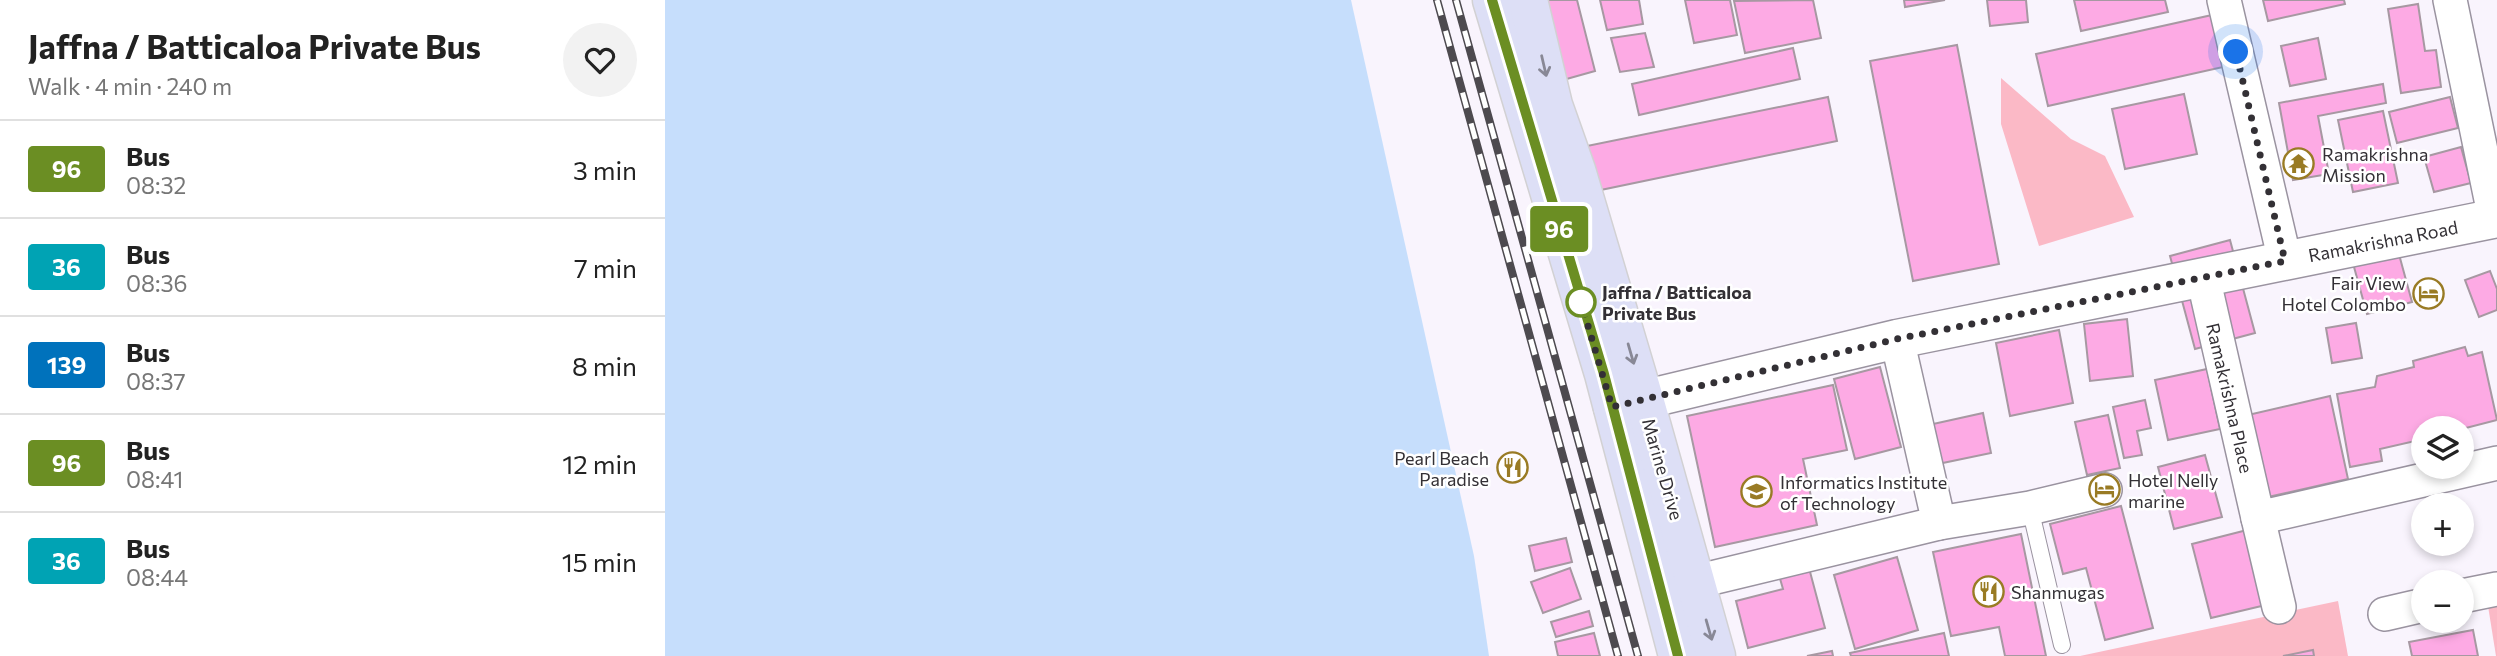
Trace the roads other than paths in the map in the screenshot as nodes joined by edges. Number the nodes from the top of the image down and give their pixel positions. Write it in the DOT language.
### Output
graph roads {
  1 [pos="1492,0"];
  2 [pos="1528,0"];
  3 [pos="2224,0"];
  4 [pos="2450,0"];
  5 [pos="2496,218"];
  6 [pos="2285,261"];
  7 [pos="2203,277"];
  8 [pos="1897,339"];
  9 [pos="1628,403"];
  10 [pos="2497,463"];
  11 [pos="2105,491"];
  12 [pos="2030,508"];
  13 [pos="2258,519"];
  14 [pos="1939,523"];
  15 [pos="1695,582"];
  16 [pos="2497,589"];
  17 [pos="2474,594"];
  18 [pos="2279,607"];
  19 [pos="2411,608"];
  20 [pos="2385,614"];
  21 [pos="2062,645"];
  22 [pos="1678,656"];
  23 [pos="1716,656"];
  1 -- 9 [label="main road, Marine Drive"];
  2 -- 9 [label="main road, Marine Drive, one-way"];
  3 -- 6 [label="street"];
  4 -- 5 [label="street"];
  5 -- 6 [label="street, Ramakrishna Road"];
  6 -- 7 [label="street, Ramakrishna Road"];
  7 -- 8 [label="street, Ramakrishna Road"];
  7 -- 13 [label="street, Ramakrishna Place"];
  8 -- 9 [label="street, Ramakrishna Road"];
  8 -- 14 [label="street"];
  9 -- 15 [label="main road, Marine Drive"];
  9 -- 22 [label="main road, Marine Drive"];
  10 -- 13 [label="street"];
  11 -- 12 [label="street"];
  12 -- 14 [label="street"];
  12 -- 21 [label="lane"];
  13 -- 18 [label="street, Ramakrishna Place"];
  14 -- 15 [label="street"];
  15 -- 23 [label="main road, Marine Drive, one-way"];
  16 -- 17 [label="street"];
  19 -- 20 [label="street"];
}
